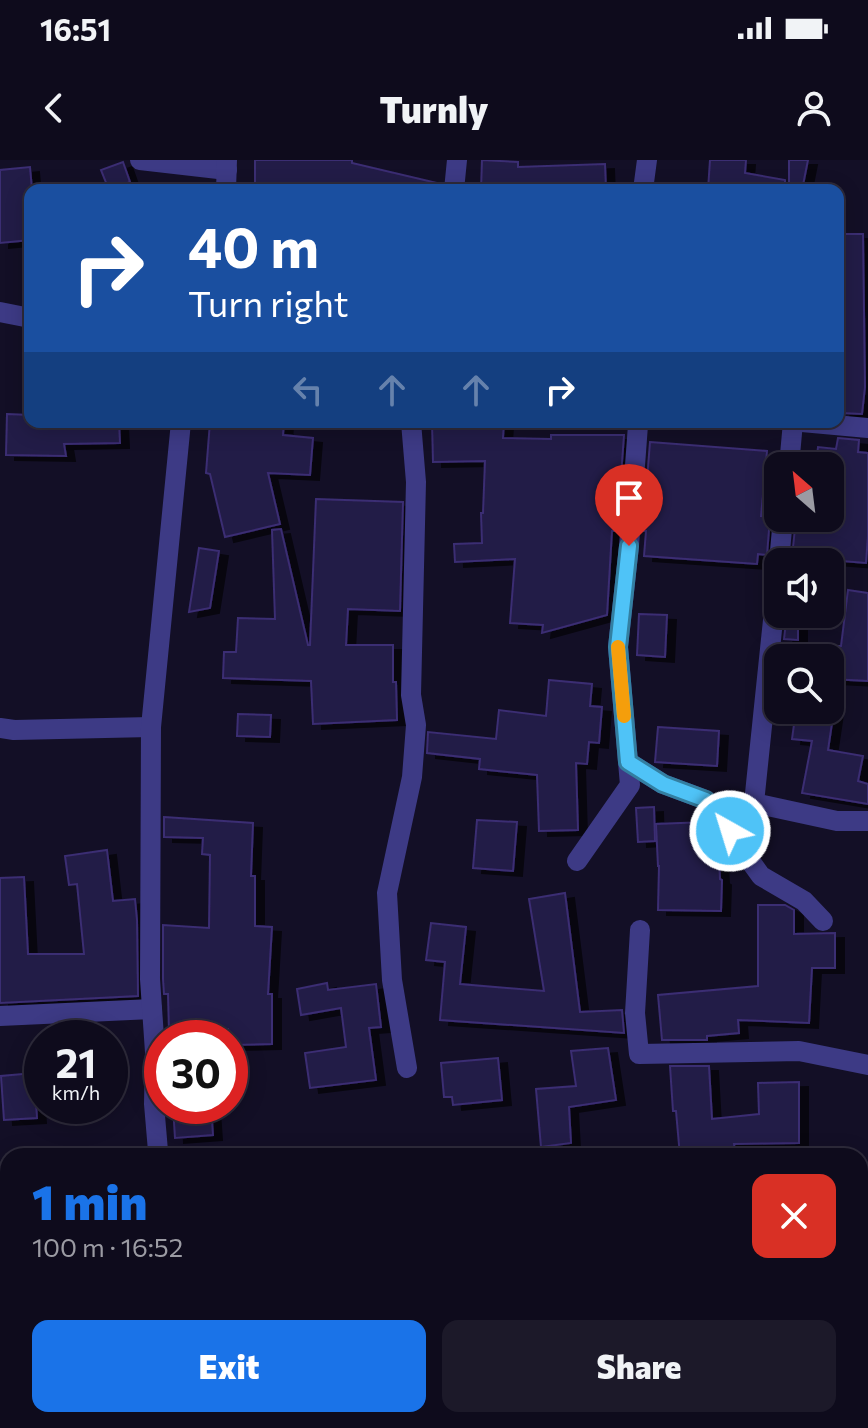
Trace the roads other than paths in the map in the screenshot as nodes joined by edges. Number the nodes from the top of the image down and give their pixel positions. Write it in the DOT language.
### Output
graph roads {
  1 [pos="140,160"];
  2 [pos="457,160"];
  3 [pos="647,160"];
  4 [pos="227,173"];
  5 [pos="455,184"];
  6 [pos="644,184"];
  7 [pos="0,312"];
  8 [pos="24,317"];
  9 [pos="844,426"];
  10 [pos="180,428"];
  11 [pos="412,428"];
  12 [pos="638,428"];
  13 [pos="792,428"];
  14 [pos="868,428"];
  15 [pos="790,452"];
  16 [pos="772,628"];
  17 [pos="151,727"];
  18 [pos="0,728"];
  19 [pos="628,762"];
  20 [pos="868,821"];
  21 [pos="577,861"];
  22 [pos="823,921"];
  23 [pos="640,930"];
  24 [pos="152,1009"];
  25 [pos="0,1016"];
  26 [pos="868,1065"];
  27 [pos="407,1068"];
  28 [pos="158,1148"];
  1 -- 4 [label="street"];
  2 -- 5 [label="street"];
  3 -- 6 [label="street"];
  7 -- 8 [label="street"];
  9 -- 14 [label="street"];
  10 -- 17 [label="street"];
  11 -- 27 [label="street"];
  12 -- 19 [label="street"];
  13 -- 15 [label="street"];
  16 -- 20 [label="street"];
  17 -- 18 [label="street"];
  17 -- 24 [label="street"];
  19 -- 21 [label="street"];
  19 -- 22 [label="street"];
  23 -- 26 [label="street"];
  24 -- 25 [label="street"];
  24 -- 28 [label="street"];
}
